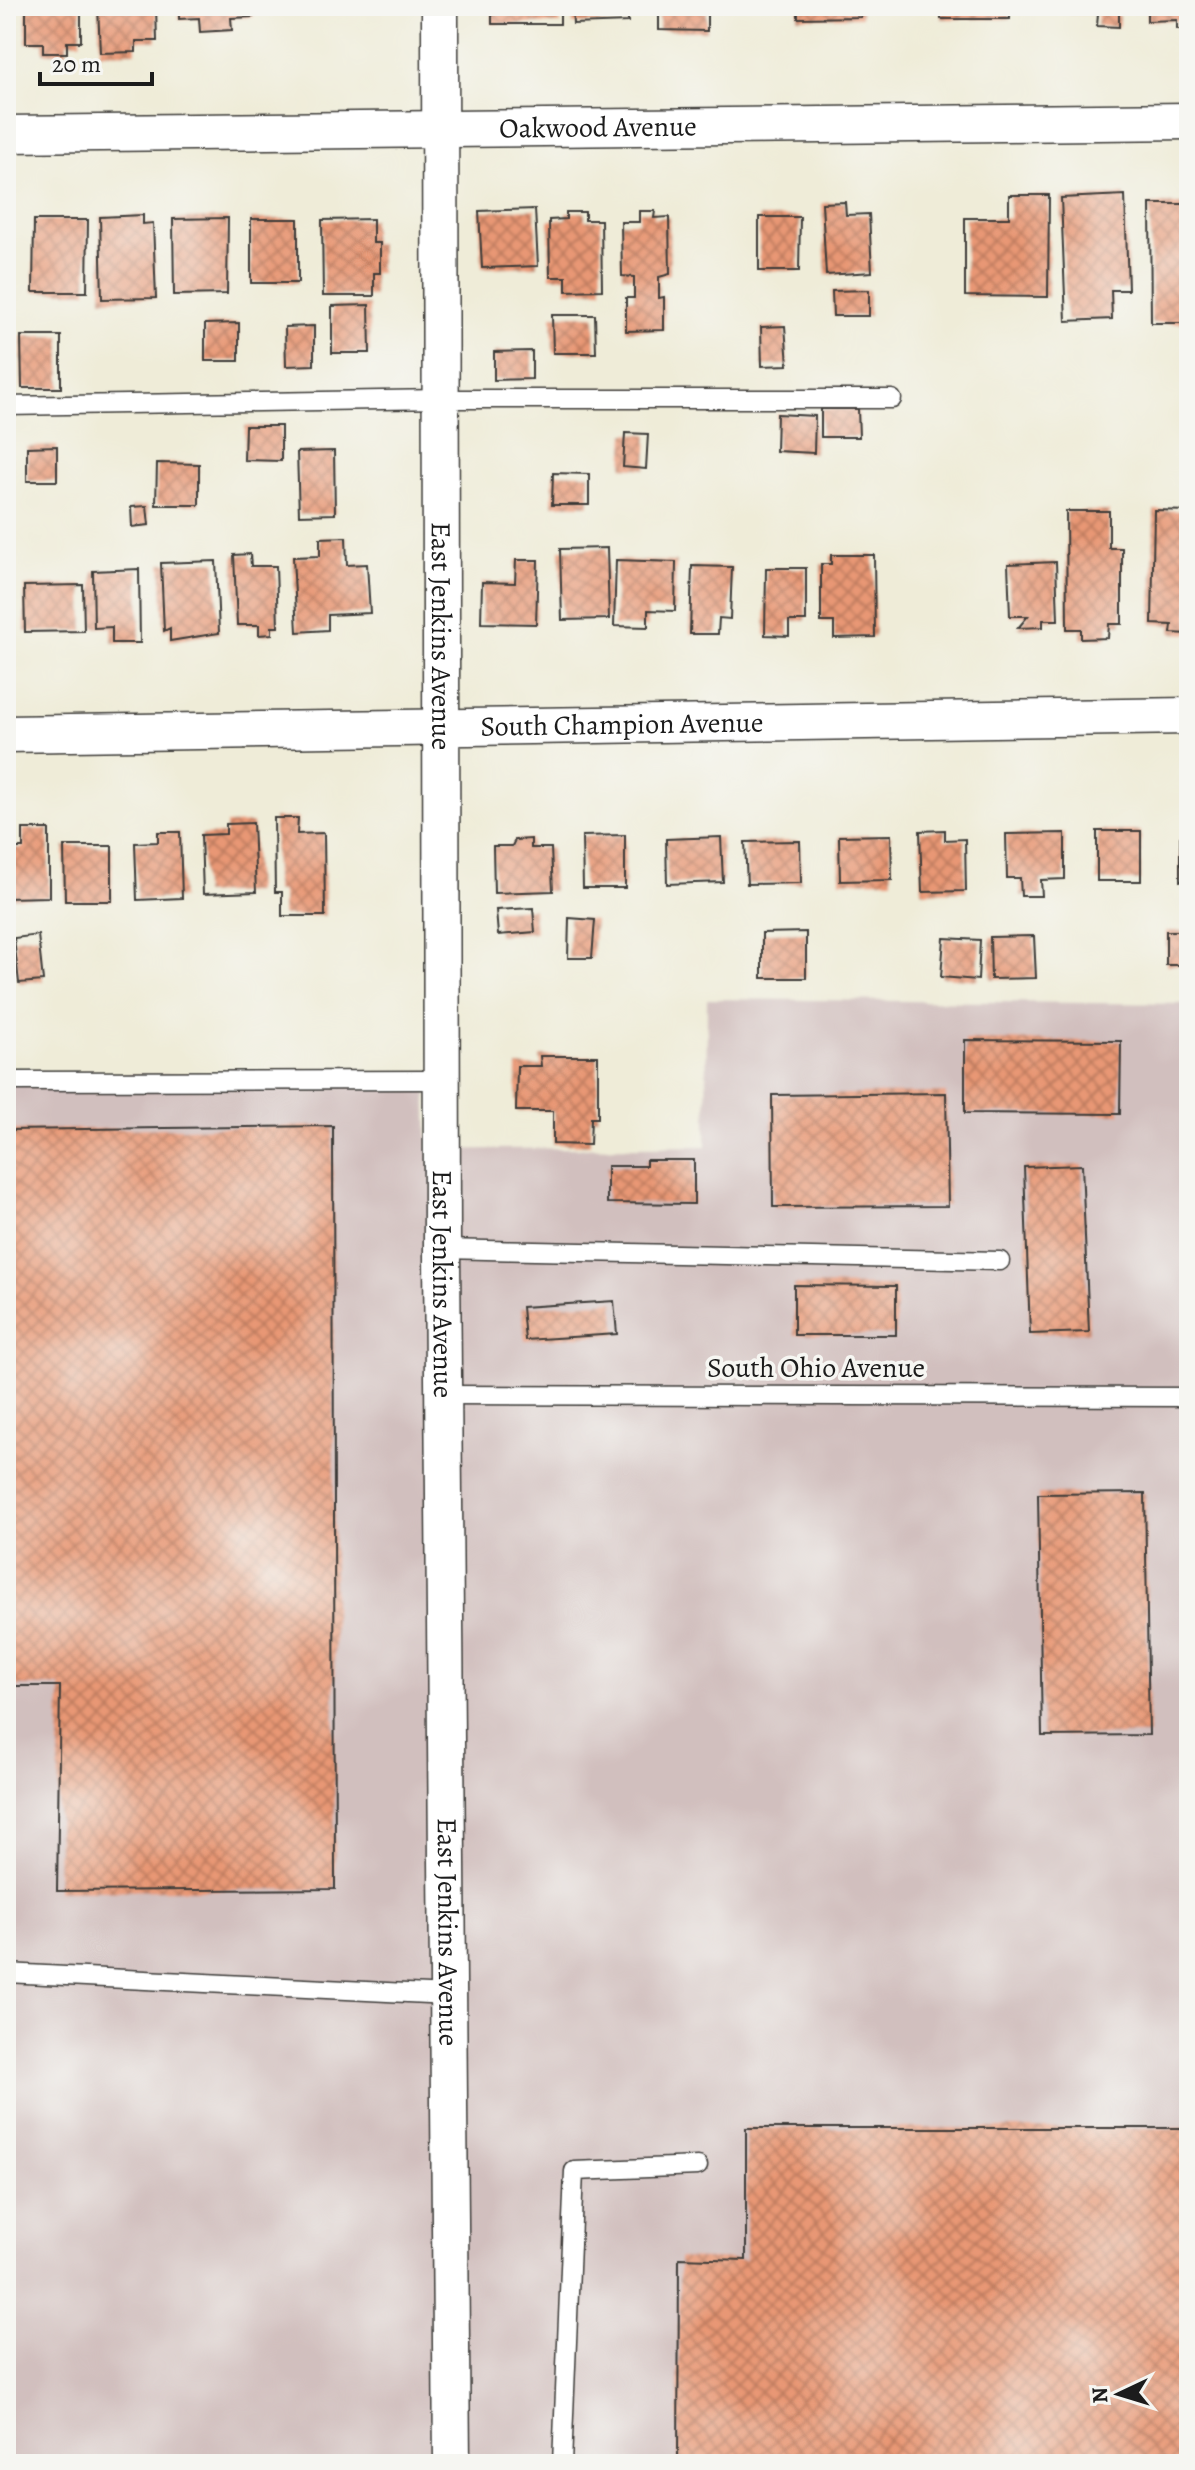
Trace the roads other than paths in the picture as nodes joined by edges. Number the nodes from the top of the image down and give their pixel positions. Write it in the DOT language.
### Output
graph roads {
  1 [pos="440,6"];
  2 [pos="1189,121"];
  3 [pos="442,127"];
  4 [pos="6,134"];
  5 [pos="442,399"];
  6 [pos="892,399"];
  7 [pos="6,406"];
  8 [pos="1189,716"];
  9 [pos="440,727"];
  10 [pos="6,734"];
  11 [pos="441,1080"];
  12 [pos="6,1081"];
  13 [pos="442,1249"];
  14 [pos="1000,1261"];
  15 [pos="443,1395"];
  16 [pos="1189,1397"];
  17 [pos="6,1973"];
  18 [pos="448,1995"];
  19 [pos="698,2166"];
  20 [pos="452,2464"];
  21 [pos="562,2464"];
  1 -- 3 [label="street, East Jenkins Avenue"];
  2 -- 3 [label="street, Oakwood Avenue"];
  3 -- 4 [label="street, Oakwood Avenue"];
  3 -- 5 [label="street, East Jenkins Avenue"];
  5 -- 6 [label="lane"];
  5 -- 7 [label="lane"];
  5 -- 9 [label="street, East Jenkins Avenue"];
  8 -- 9 [label="street, South Champion Avenue"];
  9 -- 10 [label="street, South Champion Avenue"];
  9 -- 11 [label="street, East Jenkins Avenue"];
  11 -- 12 [label="lane"];
  11 -- 13 [label="street, East Jenkins Avenue"];
  13 -- 14 [label="lane"];
  13 -- 15 [label="street, East Jenkins Avenue"];
  15 -- 16 [label="lane, South Ohio Avenue"];
  15 -- 18 [label="street, East Jenkins Avenue"];
  17 -- 18 [label="lane"];
  18 -- 20 [label="street, East Jenkins Avenue"];
  19 -- 21 [label="lane"];
}
